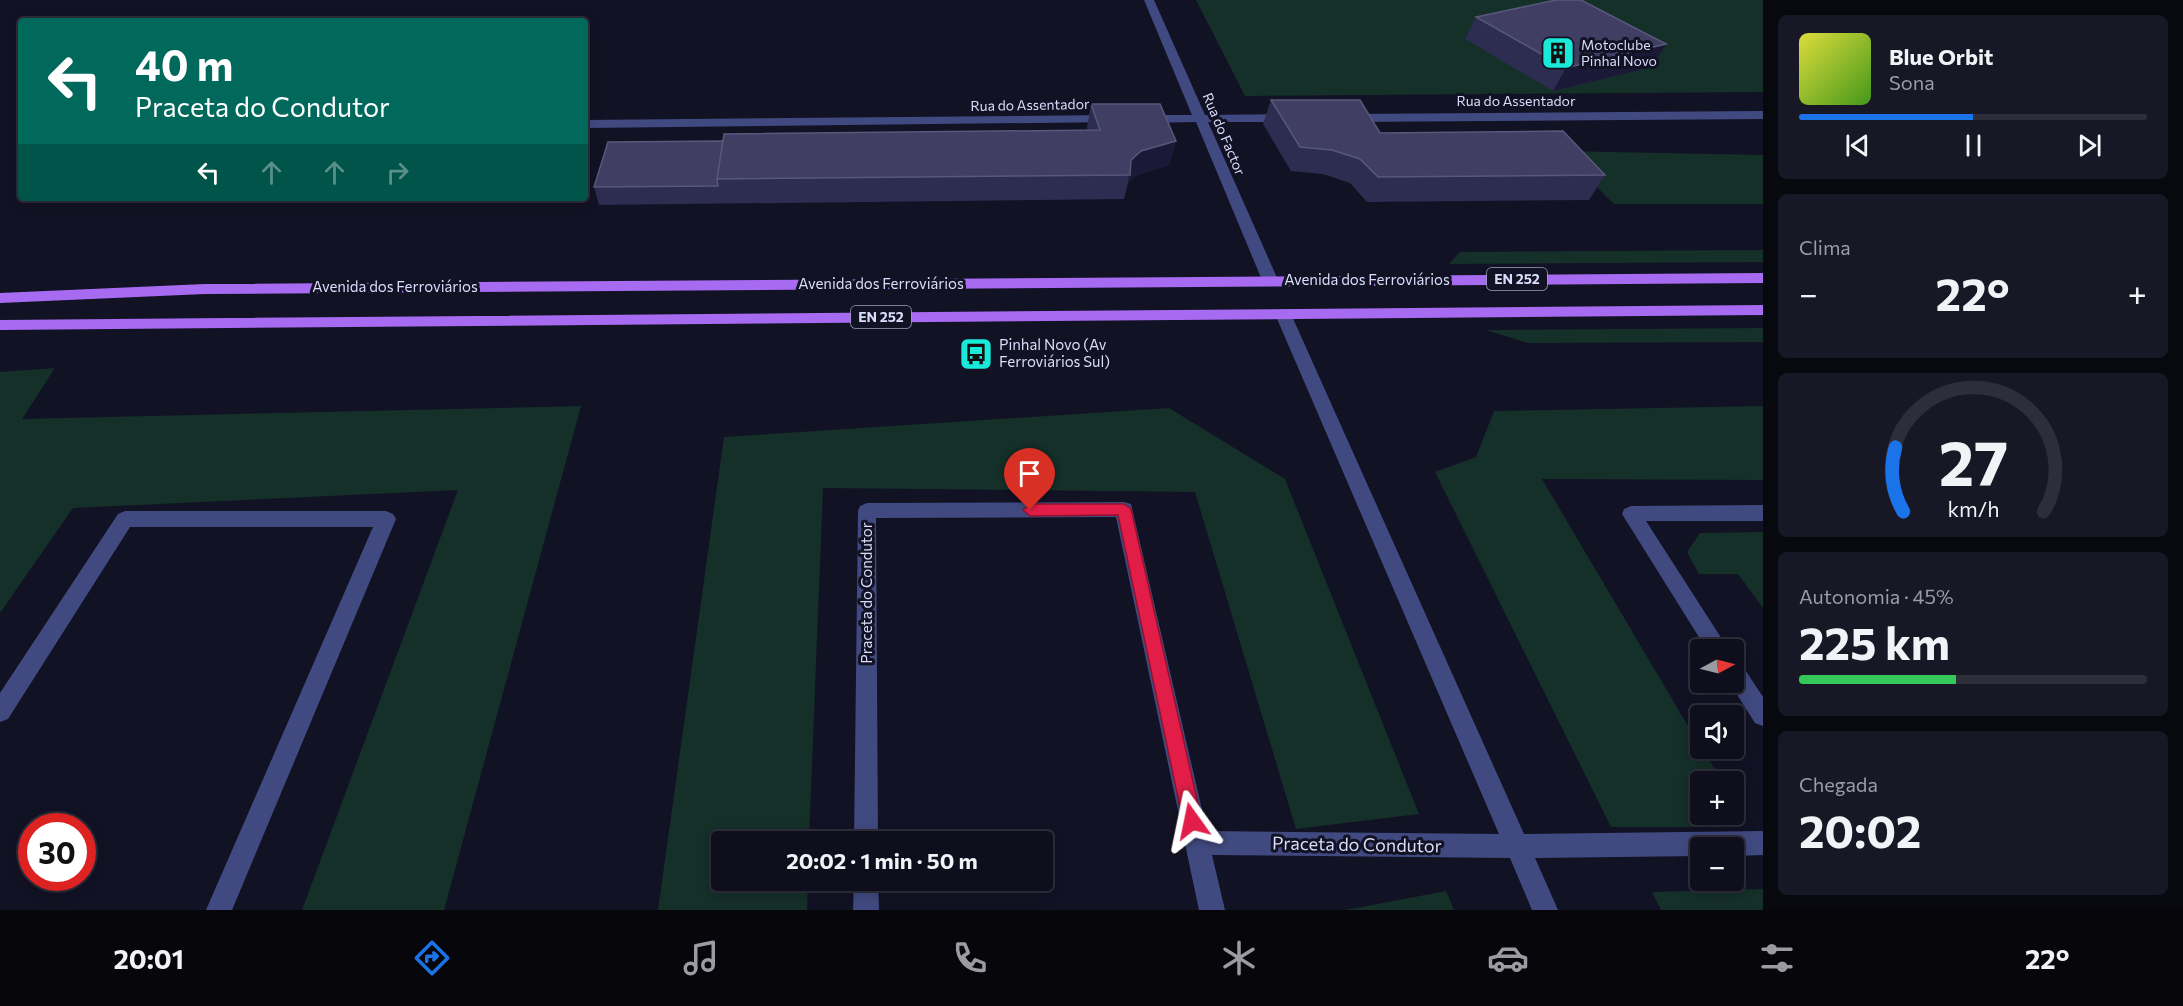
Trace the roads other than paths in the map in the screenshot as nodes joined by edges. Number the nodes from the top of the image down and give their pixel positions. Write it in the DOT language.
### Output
graph roads {
  1 [pos="1149,0"];
  2 [pos="1763,115"];
  3 [pos="1200,118"];
  4 [pos="1303,118"];
  5 [pos="1339,118"];
  6 [pos="588,124"];
  7 [pos="1763,278"];
  8 [pos="1270,280"];
  9 [pos="0,298"];
  10 [pos="1763,310"];
  11 [pos="1283,314"];
  12 [pos="0,325"];
  13 [pos="1763,513"];
  14 [pos="1712,639"];
  15 [pos="1744,687"];
  16 [pos="0,712"];
  17 [pos="1763,716"];
  18 [pos="866,831"];
  19 [pos="1197,843"];
  20 [pos="1763,843"];
  21 [pos="1517,846"];
  22 [pos="866,891"];
  23 [pos="219,910"];
  24 [pos="866,910"];
  25 [pos="1212,910"];
  26 [pos="1545,910"];
  1 -- 3 [label="street, Rua do Factor"];
  2 -- 5 [label="street, Rua do Assentador"];
  3 -- 4 [label="street, Rua do Assentador"];
  3 -- 6 [label="street, Rua do Assentador"];
  3 -- 8 [label="street, Rua do Factor"];
  7 -- 8 [label="main road, Avenida dos Ferroviários / EN 252"];
  8 -- 9 [label="main road, Avenida dos Ferroviários / EN 252"];
  10 -- 11 [label="main road, EN 252"];
  11 -- 12 [label="main road, EN 252"];
  11 -- 21 [label="street"];
  13 -- 14 [label="street"];
  15 -- 17 [label="street"];
  16 -- 23 [label="street"];
  18 -- 19 [label="street, Praceta do Condutor"];
  19 -- 21 [label="street, Praceta do Condutor"];
  19 -- 25 [label="street, Praceta do Condutor"];
  20 -- 21 [label="street, Praceta do Condutor"];
  21 -- 26 [label="street"];
  22 -- 24 [label="street"];
}
